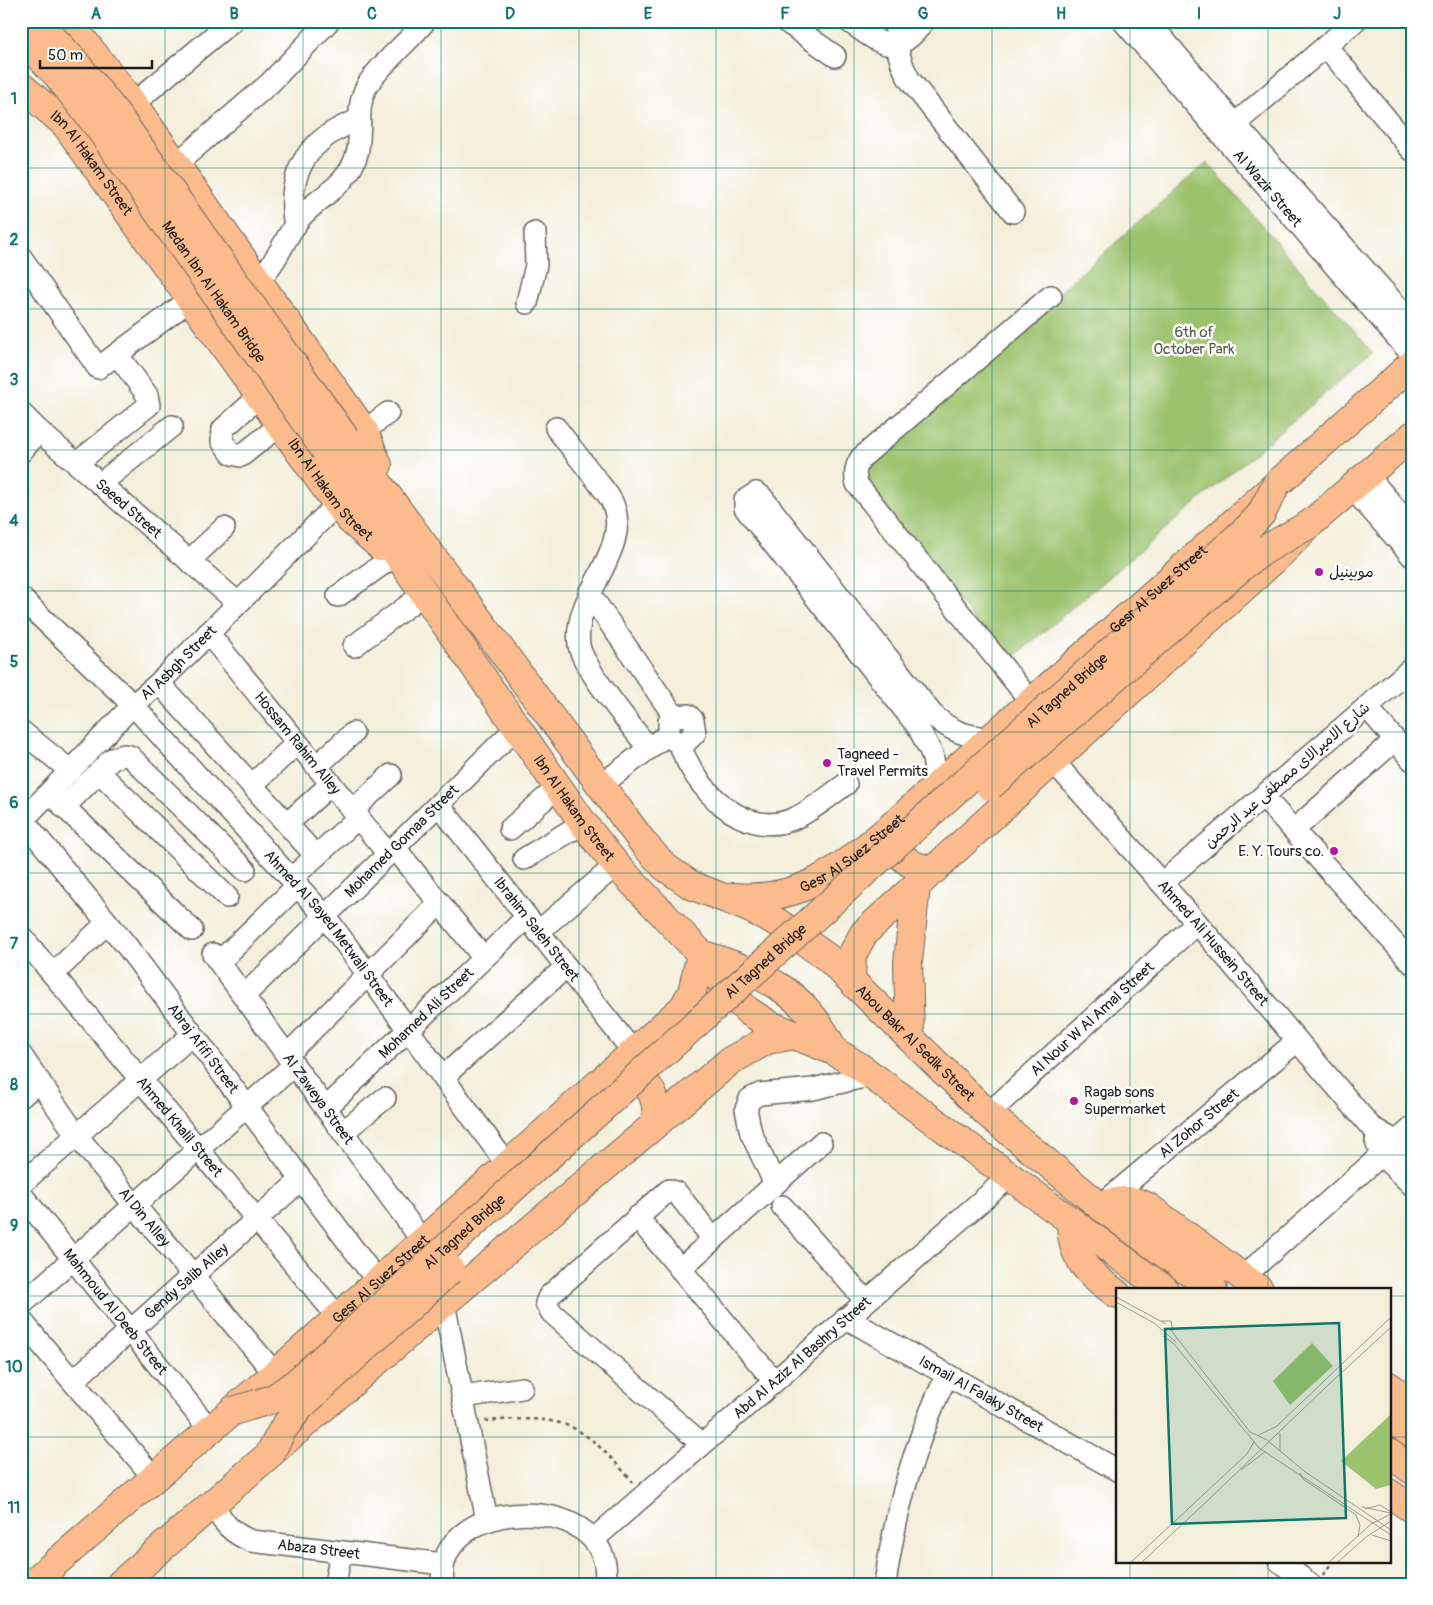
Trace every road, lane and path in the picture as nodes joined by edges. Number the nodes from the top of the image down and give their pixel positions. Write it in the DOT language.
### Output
graph roads {
  1 [pos="36,21"];
  2 [pos="68,21"];
  3 [pos="232,21"];
  4 [pos="329,21"];
  5 [pos="425,21"];
  6 [pos="785,21"];
  7 [pos="848,21"];
  8 [pos="872,21"];
  9 [pos="924,21"];
  10 [pos="1123,21"];
  11 [pos="1148,21"];
  12 [pos="1355,21"];
  13 [pos="900,32"];
  14 [pos="21,37"];
  15 [pos="1326,46"];
  16 [pos="21,47"];
  17 [pos="836,56"];
  18 [pos="104,66"];
  19 [pos="21,86"];
  20 [pos="133,104"];
  21 [pos="52,110"];
  22 [pos="359,120"];
  23 [pos="1235,124"];
  24 [pos="1412,150"];
  25 [pos="175,165"];
  26 [pos="1013,212"];
  27 [pos="294,226"];
  28 [pos="535,233"];
  29 [pos="21,257"];
  30 [pos="258,280"];
  31 [pos="1051,296"];
  32 [pos="191,299"];
  33 [pos="527,304"];
  34 [pos="1412,323"];
  35 [pos="117,354"];
  36 [pos="1412,355"];
  37 [pos="1412,364"];
  38 [pos="257,391"];
  39 [pos="388,412"];
  40 [pos="21,413"];
  41 [pos="172,426"];
  42 [pos="556,428"];
  43 [pos="39,431"];
  44 [pos="284,432"];
  45 [pos="1412,436"];
  46 [pos="345,439"];
  47 [pos="21,452"];
  48 [pos="77,463"];
  49 [pos="1359,482"];
  50 [pos="1277,483"];
  51 [pos="100,484"];
  52 [pos="336,504"];
  53 [pos="1310,524"];
  54 [pos="224,528"];
  55 [pos="1412,528"];
  56 [pos="397,554"];
  57 [pos="1412,556"];
  58 [pos="798,559"];
  59 [pos="189,561"];
  60 [pos="425,593"];
  61 [pos="589,593"];
  62 [pos="338,596"];
  63 [pos="21,598"];
  64 [pos="238,603"];
  65 [pos="208,633"];
  66 [pos="864,644"];
  67 [pos="354,646"];
  68 [pos="1412,668"];
  69 [pos="159,683"];
  70 [pos="1031,702"];
  71 [pos="132,705"];
  72 [pos="1367,707"];
  73 [pos="517,727"];
  74 [pos="21,731"];
  75 [pos="674,731"];
  76 [pos="353,733"];
  77 [pos="990,738"];
  78 [pos="1395,740"];
  79 [pos="297,743"];
  80 [pos="649,749"];
  81 [pos="1412,760"];
  82 [pos="1054,762"];
  83 [pos="317,766"];
  84 [pos="387,770"];
  85 [pos="71,772"];
  86 [pos="100,772"];
  87 [pos="252,784"];
  88 [pos="331,784"];
  89 [pos="846,784"];
  90 [pos="601,785"];
  91 [pos="938,785"];
  92 [pos="558,787"];
  93 [pos="1263,796"];
  94 [pos="57,800"];
  95 [pos="438,805"];
  96 [pos="353,810"];
  97 [pos="22,821"];
  98 [pos="583,823"];
  99 [pos="287,824"];
  100 [pos="892,826"];
  101 [pos="510,829"];
  102 [pos="1294,830"];
  103 [pos="391,851"];
  104 [pos="316,856"];
  105 [pos="524,859"];
  106 [pos="616,865"];
  107 [pos="245,870"];
  108 [pos="925,878"];
  109 [pos="295,882"];
  110 [pos="1162,883"];
  111 [pos="720,896"];
  112 [pos="227,897"];
  113 [pos="440,904"];
  114 [pos="325,916"];
  115 [pos="108,922"];
  116 [pos="1197,923"];
  117 [pos="532,925"];
  118 [pos="192,930"];
  119 [pos="21,936"];
  120 [pos="701,954"];
  121 [pos="483,957"];
  122 [pos="1412,963"];
  123 [pos="566,967"];
  124 [pos="53,974"];
  125 [pos="368,974"];
  126 [pos="851,979"];
  127 [pos="244,996"];
  128 [pos="408,1029"];
  129 [pos="192,1035"];
  130 [pos="795,1035"];
  131 [pos="910,1038"];
  132 [pos="1297,1041"];
  133 [pos="834,1051"];
  134 [pos="634,1053"];
  135 [pos="21,1055"];
  136 [pos="290,1060"];
  137 [pos="872,1075"];
  138 [pos="443,1077"];
  139 [pos="608,1077"];
  140 [pos="141,1080"];
  141 [pos="39,1081"];
  142 [pos="21,1097"];
  143 [pos="385,1098"];
  144 [pos="246,1108"];
  145 [pos="326,1108"];
  146 [pos="988,1114"];
  147 [pos="655,1124"];
  148 [pos="1371,1127"];
  149 [pos="343,1132"];
  150 [pos="1404,1135"];
  151 [pos="77,1136"];
  152 [pos="821,1143"];
  153 [pos="199,1150"];
  154 [pos="1381,1155"];
  155 [pos="1412,1157"];
  156 [pos="508,1166"];
  157 [pos="1010,1176"];
  158 [pos="301,1180"];
  159 [pos="21,1184"];
  160 [pos="775,1184"];
  161 [pos="1412,1185"];
  162 [pos="21,1194"];
  163 [pos="135,1205"];
  164 [pos="782,1206"];
  165 [pos="1100,1206"];
  166 [pos="637,1218"];
  167 [pos="256,1219"];
  168 [pos="1081,1228"];
  169 [pos="714,1239"];
  170 [pos="423,1242"];
  171 [pos="74,1259"];
  172 [pos="680,1269"];
  173 [pos="193,1275"];
  174 [pos="378,1282"];
  175 [pos="1251,1283"];
  176 [pos="1163,1288"];
  177 [pos="1212,1288"];
  178 [pos="1116,1293"];
  179 [pos="866,1301"];
  180 [pos="444,1303"];
  181 [pos="21,1306"];
  182 [pos="338,1317"];
  183 [pos="846,1318"];
  184 [pos="21,1320"];
  185 [pos="130,1330"];
  186 [pos="275,1374"];
  187 [pos="947,1374"];
  188 [pos="73,1381"];
  189 [pos="774,1381"];
  190 [pos="1390,1387"];
  191 [pos="522,1388"];
  192 [pos="463,1397"];
  193 [pos="1412,1403"];
  194 [pos="233,1410"];
  195 [pos="1390,1418"];
  196 [pos="468,1422"];
  197 [pos="210,1430"];
  198 [pos="1412,1434"];
  199 [pos="702,1444"];
  200 [pos="270,1453"];
  201 [pos="1390,1454"];
  202 [pos="1116,1469"];
  203 [pos="1412,1470"];
  204 [pos="154,1478"];
  205 [pos="1390,1494"];
  206 [pos="644,1495"];
  207 [pos="214,1502"];
  208 [pos="1412,1509"];
  209 [pos="488,1521"];
  210 [pos="594,1538"];
  211 [pos="341,1552"];
  212 [pos="1280,1562"];
  213 [pos="443,1574"];
  214 [pos="1306,1582"];
  215 [pos="31,1584"];
  216 [pos="120,1584"];
  217 [pos="335,1584"];
  218 [pos="605,1584"];
  219 [pos="885,1584"];
  1 -- 16 [label="main road"];
  1 -- 46 [label="main road, Medan Ibn Al Hakam Bridge, bridge"];
  2 -- 18 [label="main road"];
  3 -- 20 [label="street"];
  4 -- 25 [label="street"];
  5 -- 22 [label="street"];
  6 -- 17 [label="street"];
  7 -- 13 [label="street"];
  8 -- 13 [label="street"];
  9 -- 13 [label="street"];
  10 -- 36 [label="street, Al Wazir Street"];
  11 -- 23 [label="street, Al Wazir Street"];
  12 -- 15 [label="street"];
  13 -- 26 [label="street"];
  14 -- 46 [label="main road, Medan Ibn Al Hakam Bridge, bridge"];
  15 -- 23 [label="street"];
  15 -- 24 [label="street"];
  18 -- 20 [label="main road"];
  18 -- 21 [label="main road"];
  19 -- 21 [label="main road, Ibn Al Hakam Street"];
  20 -- 25 [label="main road"];
  21 -- 32 [label="main road, Ibn Al Hakam Street"];
  22 -- 27 [label="street"];
  22 -- 27 [label="street"];
  23 -- 34 [label="street, Al Wazir Street"];
  25 -- 30 [label="main road"];
  27 -- 30 [label="street"];
  28 -- 33 [label="street"];
  29 -- 35 [label="street"];
  30 -- 46 [label="main road"];
  31 -- 70 [label="street"];
  32 -- 35 [label="street"];
  32 -- 38 [label="main road, Ibn Al Hakam Street"];
  35 -- 48 [label="street"];
  37 -- 50 [label="main road, Gesr Al Suez Street"];
  38 -- 44 [label="main road, Ibn Al Hakam Street"];
  38 -- 44 [label="street"];
  39 -- 46 [label="street"];
  40 -- 43 [label="street, Saeed Street"];
  41 -- 51 [label="street"];
  42 -- 61 [label="street"];
  43 -- 47 [label="street"];
  43 -- 48 [label="street, Saeed Street"];
  44 -- 52 [label="main road, Ibn Al Hakam Street"];
  45 -- 49 [label="main road"];
  46 -- 56 [label="main road, Medan Ibn Al Hakam Bridge"];
  46 -- 90 [label="main road, Medan Ibn Al Hakam Bridge"];
  48 -- 51 [label="street, Saeed Street"];
  49 -- 53 [label="main road"];
  49 -- 55 [label="street"];
  49 -- 57 [label="street"];
  50 -- 70 [label="main road, Gesr Al Suez Street"];
  50 -- 194 [label="main road, Al Tagned Bridge, bridge"];
  51 -- 59 [label="street, Saeed Street"];
  52 -- 56 [label="main road, Ibn Al Hakam Street"];
  52 -- 64 [label="street, Al Asbgh Street"];
  53 -- 82 [label="main road"];
  53 -- 200 [label="main road, Al Tagned Bridge, bridge"];
  54 -- 59 [label="street"];
  56 -- 60 [label="main road, Ibn Al Hakam Street"];
  56 -- 62 [label="street"];
  58 -- 66 [label="street"];
  59 -- 64 [label="street, Saeed Street"];
  60 -- 67 [label="street"];
  60 -- 73 [label="main road, Ibn Al Hakam Street"];
  61 -- 75 [label="street"];
  61 -- 80 [label="street"];
  63 -- 71 [label="street, Ahmed Al Sayed Metwali Street"];
  64 -- 65 [label="street, Al Asbgh Street"];
  65 -- 69 [label="street, Al Asbgh Street"];
  65 -- 79 [label="street, Hossam Rahim Alley"];
  66 -- 77 [label="street"];
  66 -- 91 [label="street"];
  68 -- 72 [label="street, شارع الاميرالاى مصطفى عبد الرحمن"];
  69 -- 71 [label="street, Al Asbgh Street"];
  69 -- 87 [label="street"];
  70 -- 77 [label="main road, Gesr Al Suez Street"];
  71 -- 85 [label="street, Al Asbgh Street"];
  71 -- 109 [label="street, Ahmed Al Sayed Metwali Street"];
  72 -- 78 [label="street"];
  72 -- 93 [label="street, شارع الاميرالاى مصطفى عبد الرحمن"];
  73 -- 92 [label="main road, Ibn Al Hakam Street"];
  73 -- 95 [label="street, Mohamed Gomaa Street"];
  74 -- 85 [label="street"];
  75 -- 80 [label="street"];
  75 -- 89 [label="street"];
  76 -- 83 [label="street"];
  77 -- 91 [label="main road, Gesr Al Suez Street"];
  78 -- 81 [label="street"];
  78 -- 102 [label="street"];
  79 -- 83 [label="street, Hossam Rahim Alley"];
  79 -- 87 [label="street"];
  80 -- 90 [label="street"];
  82 -- 108 [label="main road"];
  82 -- 110 [label="street, Ahmed Ali Hussein Street"];
  83 -- 88 [label="street, Hossam Rahim Alley"];
  84 -- 96 [label="street"];
  85 -- 94 [label="street, Al Asbgh Street"];
  86 -- 94 [label="street"];
  86 -- 107 [label="street"];
  86 -- 112 [label="street"];
  87 -- 99 [label="street"];
  88 -- 96 [label="street, Hossam Rahim Alley"];
  88 -- 99 [label="street"];
  90 -- 111 [label="main road"];
  91 -- 100 [label="main road, Gesr Al Suez Street"];
  92 -- 98 [label="main road, Ibn Al Hakam Street"];
  92 -- 101 [label="street"];
  93 -- 102 [label="street"];
  93 -- 110 [label="street, شارع الاميرالاى مصطفى عبد الرحمن"];
  94 -- 97 [label="street, Al Asbgh Street"];
  94 -- 118 [label="street"];
  95 -- 103 [label="street, Mohamed Gomaa Street"];
  95 -- 117 [label="street, Ibrahim Saleh Street"];
  96 -- 103 [label="street, Hossam Rahim Alley"];
  96 -- 104 [label="street"];
  97 -- 115 [label="street, Abraj Afifi Street"];
  98 -- 105 [label="street"];
  98 -- 106 [label="main road, Ibn Al Hakam Street"];
  99 -- 104 [label="street"];
  100 -- 108 [label="main road"];
  100 -- 111 [label="main road, Gesr Al Suez Street"];
  102 -- 122 [label="street"];
  103 -- 113 [label="street, Hossam Rahim Alley"];
  103 -- 114 [label="street, Mohamed Gomaa Street"];
  104 -- 109 [label="street"];
  106 -- 117 [label="street, Mohamed Ali Street"];
  106 -- 120 [label="main road, Ibn Al Hakam Street"];
  108 -- 126 [label="main road"];
  108 -- 131 [label="main road"];
  109 -- 114 [label="street, Ahmed Al Sayed Metwali Street"];
  109 -- 127 [label="street, Al Zaweya Street"];
  110 -- 116 [label="street, Ahmed Ali Hussein Street"];
  111 -- 126 [label="main road, Abou Bakr Al Sedik Street"];
  113 -- 121 [label="street, Hossam Rahim Alley"];
  113 -- 125 [label="street"];
  114 -- 125 [label="street, Ahmed Al Sayed Metwali Street"];
  114 -- 127 [label="street, Mohamed Gomaa Street"];
  115 -- 124 [label="street"];
  115 -- 129 [label="street, Abraj Afifi Street"];
  116 -- 132 [label="street, Ahmed Ali Hussein Street"];
  116 -- 146 [label="street, Al Nour W Al Amal Street"];
  117 -- 121 [label="street, Mohamed Ali Street"];
  117 -- 123 [label="street, Ibrahim Saleh Street"];
  119 -- 124 [label="street, Ahmed Khalil Street"];
  120 -- 130 [label="main road"];
  120 -- 133 [label="main road"];
  120 -- 134 [label="main road, Gesr Al Suez Street"];
  121 -- 128 [label="street, Mohamed Ali Street"];
  123 -- 134 [label="street, Ibrahim Saleh Street"];
  123 -- 138 [label="street"];
  124 -- 140 [label="street, Ahmed Khalil Street"];
  125 -- 128 [label="street, Ahmed Al Sayed Metwali Street"];
  125 -- 136 [label="street"];
  126 -- 131 [label="main road, Abou Bakr Al Sedik Street"];
  127 -- 136 [label="street, Al Zaweya Street"];
  128 -- 138 [label="street, Ahmed Al Sayed Metwali Street"];
  128 -- 145 [label="street, Mohamed Ali Street"];
  129 -- 140 [label="street"];
  129 -- 144 [label="street, Abraj Afifi Street"];
  130 -- 133 [label="main road"];
  130 -- 147 [label="main road"];
  131 -- 146 [label="main road, Abou Bakr Al Sedik Street"];
  132 -- 148 [label="street, Ahmed Ali Hussein Street"];
  132 -- 165 [label="street, Al Zohor Street"];
  133 -- 137 [label="main road"];
  134 -- 139 [label="main road, Gesr Al Suez Street"];
  135 -- 141 [label="street, Al Din Alley"];
  136 -- 144 [label="street"];
  136 -- 145 [label="street, Al Zaweya Street"];
  137 -- 157 [label="main road"];
  137 -- 160 [label="street"];
  138 -- 156 [label="street, Ahmed Al Sayed Metwali Street"];
  139 -- 147 [label="main road"];
  139 -- 156 [label="main road, Gesr Al Suez Street"];
  140 -- 151 [label="street"];
  140 -- 153 [label="street, Ahmed Khalil Street"];
  141 -- 142 [label="street"];
  141 -- 151 [label="street, Al Din Alley"];
  143 -- 149 [label="street"];
  144 -- 153 [label="street"];
  144 -- 158 [label="street, Abraj Afifi Street"];
  145 -- 149 [label="street, Al Zaweya Street"];
  146 -- 165 [label="main road, Abou Bakr Al Sedik Street"];
  147 -- 180 [label="main road"];
  148 -- 150 [label="street, Ahmed Ali Hussein Street"];
  148 -- 154 [label="street, Ahmed Ali Hussein Street"];
  149 -- 170 [label="street, Al Zaweya Street"];
  150 -- 154 [label="street"];
  150 -- 155 [label="street, Ahmed Ali Hussein Street"];
  151 -- 159 [label="street"];
  151 -- 163 [label="street, Al Din Alley"];
  152 -- 160 [label="street"];
  153 -- 163 [label="street"];
  153 -- 167 [label="street, Ahmed Khalil Street"];
  154 -- 161 [label="street, Ahmed Ali Hussein Street"];
  154 -- 175 [label="street"];
  156 -- 170 [label="main road, Gesr Al Suez Street"];
  157 -- 168 [label="main road"];
  157 -- 179 [label="street, Abd Al Aziz Al Bashry Street"];
  158 -- 167 [label="street, Gendy Salib Alley"];
  158 -- 174 [label="street, Abraj Afifi Street"];
  160 -- 169 [label="street"];
  162 -- 171 [label="street, Mahmoud Al Deeb Street"];
  163 -- 171 [label="street"];
  163 -- 173 [label="street, Al Din Alley"];
  164 -- 179 [label="street"];
  165 -- 175 [label="main road"];
  165 -- 177 [label="main road, Abou Bakr Al Sedik Street"];
  166 -- 169 [label="street"];
  166 -- 172 [label="street"];
  166 -- 199 [label="street"];
  167 -- 173 [label="street, Gendy Salib Alley"];
  167 -- 182 [label="street, Ahmed Khalil Street"];
  168 -- 176 [label="main road"];
  168 -- 178 [label="main road"];
  169 -- 172 [label="street"];
  170 -- 174 [label="main road, Gesr Al Suez Street"];
  171 -- 181 [label="street"];
  171 -- 185 [label="street, Mahmoud Al Deeb Street"];
  172 -- 189 [label="street"];
  173 -- 185 [label="street, Gendy Salib Alley"];
  173 -- 186 [label="street, Al Din Alley"];
  174 -- 182 [label="main road, Gesr Al Suez Street"];
  179 -- 183 [label="street, Abd Al Aziz Al Bashry Street"];
  180 -- 192 [label="street"];
  180 -- 200 [label="main road"];
  182 -- 186 [label="main road, Gesr Al Suez Street"];
  183 -- 187 [label="street, Ismail Al Falaky Street"];
  183 -- 189 [label="street, Abd Al Aziz Al Bashry Street"];
  184 -- 188 [label="street"];
  185 -- 188 [label="street, Gendy Salib Alley"];
  185 -- 197 [label="street, Mahmoud Al Deeb Street"];
  186 -- 194 [label="main road, Gesr Al Suez Street"];
  187 -- 202 [label="street, Ismail Al Falaky Street"];
  187 -- 219 [label="street"];
  188 -- 204 [label="street"];
  189 -- 199 [label="street, Abd Al Aziz Al Bashry Street"];
  190 -- 193 [label="main road"];
  191 -- 192 [label="street"];
  192 -- 196 [label="street"];
  194 -- 197 [label="main road, Gesr Al Suez Street"];
  195 -- 198 [label="main road"];
  196 -- 206 [label="path"];
  196 -- 209 [label="street"];
  197 -- 204 [label="main road, Gesr Al Suez Street"];
  199 -- 206 [label="street, Abd Al Aziz Al Bashry Street"];
  200 -- 207 [label="main road"];
  201 -- 203 [label="main road"];
  204 -- 215 [label="main road, Gesr Al Suez Street"];
  205 -- 208 [label="main road"];
  206 -- 210 [label="street, Abd Al Aziz Al Bashry Street"];
  207 -- 211 [label="street, Abaza Street"];
  207 -- 216 [label="main road"];
  209 -- 210 [label="street"];
  209 -- 213 [label="street"];
  210 -- 218 [label="street"];
  211 -- 213 [label="street, Abaza Street"];
  211 -- 217 [label="street"];
  212 -- 214 [label="street"];
}
